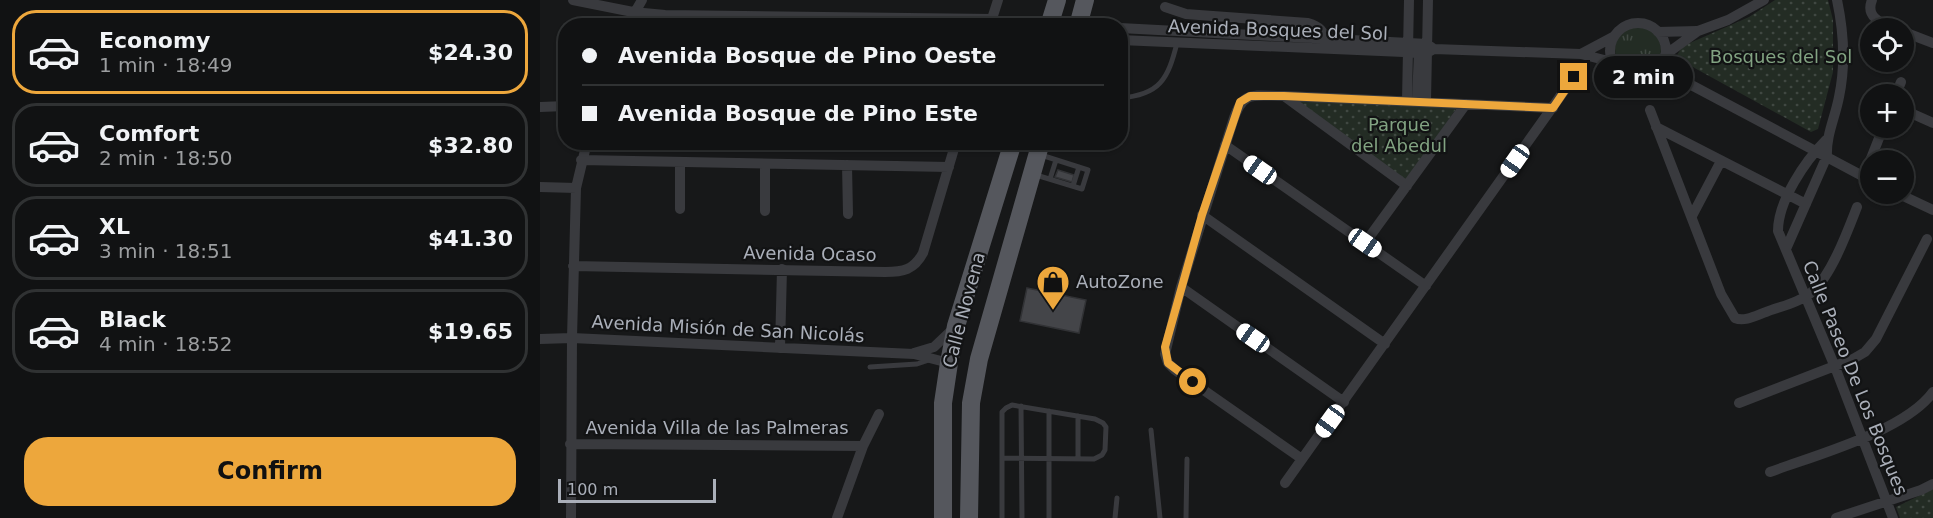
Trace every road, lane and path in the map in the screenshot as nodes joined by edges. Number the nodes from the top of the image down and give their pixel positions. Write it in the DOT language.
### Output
graph roads {
  1 [pos="573,0"];
  2 [pos="642,0"];
  3 [pos="998,0"];
  4 [pos="1057,0"];
  5 [pos="1065,0"];
  6 [pos="1085,0"];
  7 [pos="1409,0"];
  8 [pos="1428,0"];
  9 [pos="1764,0"];
  10 [pos="1837,0"];
  11 [pos="1872,1"];
  12 [pos="1165,7"];
  13 [pos="633,12"];
  14 [pos="630,18"];
  15 [pos="803,18"];
  16 [pos="992,18"];
  17 [pos="1051,18"];
  18 [pos="1066,18"];
  19 [pos="1080,18"];
  20 [pos="1875,18"];
  21 [pos="1128,29"];
  22 [pos="1698,31"];
  23 [pos="1658,32"];
  24 [pos="1914,36"];
  25 [pos="1613,37"];
  26 [pos="1128,40"];
  27 [pos="1177,43"];
  28 [pos="1933,43"];
  29 [pos="1325,44"];
  30 [pos="1421,49"];
  31 [pos="1581,54"];
  32 [pos="1665,57"];
  33 [pos="1612,62"];
  34 [pos="1652,75"];
  35 [pos="1574,77"];
  36 [pos="1680,79"];
  37 [pos="1284,96"];
  38 [pos="1128,97"];
  39 [pos="1417,100"];
  40 [pos="1466,104"];
  41 [pos="540,106"];
  42 [pos="558,106"];
  43 [pos="1553,108"];
  44 [pos="1650,110"];
  45 [pos="1914,114"];
  46 [pos="1933,123"];
  47 [pos="1656,127"];
  48 [pos="1826,140"];
  49 [pos="1225,145"];
  50 [pos="584,150"];
  51 [pos="954,150"];
  52 [pos="1011,150"];
  53 [pos="1039,150"];
  54 [pos="1043,150"];
  55 [pos="1816,150"];
  56 [pos="1827,156"];
  57 [pos="581,160"];
  58 [pos="1056,160"];
  59 [pos="1721,161"];
  60 [pos="680,162"];
  61 [pos="765,164"];
  62 [pos="847,165"];
  63 [pos="949,167"];
  64 [pos="1078,167"];
  65 [pos="1032,174"];
  66 [pos="1860,174"];
  67 [pos="1050,179"];
  68 [pos="1073,186"];
  69 [pos="1407,186"];
  70 [pos="540,187"];
  71 [pos="576,188"];
  72 [pos="1787,196"];
  73 [pos="1914,201"];
  74 [pos="1806,204"];
  75 [pos="1857,207"];
  76 [pos="680,209"];
  77 [pos="1933,210"];
  78 [pos="765,211"];
  79 [pos="848,214"];
  80 [pos="1202,215"];
  81 [pos="1692,216"];
  82 [pos="1927,238"];
  83 [pos="1365,243"];
  84 [pos="1786,249"];
  85 [pos="573,266"];
  86 [pos="782,269"];
  87 [pos="1426,286"];
  88 [pos="1181,287"];
  89 [pos="1806,296"];
  90 [pos="956,326"];
  91 [pos="572,338"];
  92 [pos="540,339"];
  93 [pos="1385,344"];
  94 [pos="780,348"];
  95 [pos="914,354"];
  96 [pos="941,361"];
  97 [pos="1835,367"];
  98 [pos="870,368"];
  99 [pos="1933,392"];
  100 [pos="1344,402"];
  101 [pos="1739,403"];
  102 [pos="1021,406"];
  103 [pos="1049,411"];
  104 [pos="879,414"];
  105 [pos="1078,416"];
  106 [pos="1152,430"];
  107 [pos="1862,438"];
  108 [pos="570,444"];
  109 [pos="863,446"];
  110 [pos="1002,458"];
  111 [pos="1022,458"];
  112 [pos="1050,459"];
  113 [pos="1078,459"];
  114 [pos="1187,459"];
  115 [pos="1302,459"];
  116 [pos="1770,472"];
  117 [pos="1285,483"];
  118 [pos="1933,484"];
  119 [pos="1117,498"];
  120 [pos="1887,501"];
  121 [pos="571,518"];
  122 [pos="837,518"];
  123 [pos="943,518"];
  124 [pos="969,518"];
  125 [pos="1002,518"];
  126 [pos="1022,518"];
  127 [pos="1049,518"];
  128 [pos="1115,518"];
  129 [pos="1160,518"];
  130 [pos="1186,518"];
  131 [pos="1836,518"];
  132 [pos="1893,518"];
  1 -- 13 [label="street"];
  2 -- 13 [label="street"];
  3 -- 16 [label="street"];
  4 -- 17 [label="main road"];
  5 -- 18 [label="main road"];
  6 -- 19 [label="main road"];
  7 -- 30 [label="street"];
  8 -- 30 [label="street"];
  9 -- 22 [label="street"];
  10 -- 48 [label="street"];
  11 -- 20 [label="street"];
  12 -- 29 [label="street"];
  13 -- 14 [label="street"];
  13 -- 15 [label="street"];
  21 -- 29 [label="street, Avenida Bosques del Sol"];
  22 -- 23 [label="street"];
  22 -- 32 [label="street"];
  23 -- 25 [label="street"];
  23 -- 32 [label="street"];
  24 -- 28 [label="street"];
  25 -- 31 [label="street, Avenida Bosques del Sol"];
  25 -- 33 [label="street"];
  26 -- 27 [label="street, Avenida Bosques del Sol"];
  27 -- 29 [label="street, Avenida Bosques del Sol"];
  27 -- 38 [label="lane"];
  29 -- 30 [label="street, Avenida Bosques del Sol"];
  30 -- 31 [label="street, Avenida Bosques del Sol"];
  30 -- 39 [label="street"];
  30 -- 39 [label="street"];
  31 -- 33 [label="street, Avenida Bosques del Sol"];
  32 -- 34 [label="street"];
  32 -- 36 [label="street"];
  33 -- 34 [label="street"];
  34 -- 36 [label="street"];
  35 -- 43 [label="street"];
  36 -- 55 [label="street"];
  37 -- 39 [label="street"];
  37 -- 49 [label="street"];
  37 -- 69 [label="street"];
  39 -- 40 [label="street"];
  40 -- 43 [label="street"];
  40 -- 69 [label="street"];
  41 -- 42 [label="street"];
  43 -- 87 [label="street"];
  44 -- 47 [label="street"];
  45 -- 46 [label="street"];
  47 -- 59 [label="street"];
  47 -- 81 [label="street"];
  48 -- 55 [label="street"];
  48 -- 56 [label="street"];
  49 -- 80 [label="street"];
  49 -- 83 [label="street"];
  50 -- 57 [label="street"];
  51 -- 63 [label="street, Avenida Ocaso"];
  52 -- 90 [label="main road, Calle Novena"];
  53 -- 65 [label="main road, Calle Novena"];
  54 -- 58 [label="lane"];
  55 -- 56 [label="street"];
  55 -- 72 [label="street, Calle Paseo De Los Bosques"];
  56 -- 66 [label="street"];
  56 -- 74 [label="street, Calle Paseo De Los Bosques"];
  57 -- 60 [label="street"];
  57 -- 71 [label="street"];
  58 -- 64 [label="lane"];
  58 -- 67 [label="lane"];
  59 -- 72 [label="street"];
  59 -- 81 [label="street"];
  60 -- 61 [label="street"];
  60 -- 76 [label="street"];
  61 -- 62 [label="street"];
  61 -- 78 [label="street"];
  62 -- 63 [label="street"];
  62 -- 79 [label="street"];
  63 -- 86 [label="street, Avenida Ocaso"];
  64 -- 68 [label="lane"];
  64 -- 68 [label="lane"];
  65 -- 67 [label="lane"];
  65 -- 124 [label="main road, Calle Novena"];
  67 -- 68 [label="lane"];
  69 -- 83 [label="street"];
  70 -- 71 [label="street"];
  71 -- 85 [label="street"];
  72 -- 74 [label="street"];
  72 -- 84 [label="street, Calle Paseo De Los Bosques"];
  73 -- 77 [label="street"];
  74 -- 84 [label="street, Calle Paseo De Los Bosques"];
  75 -- 89 [label="street"];
  80 -- 88 [label="street"];
  80 -- 93 [label="street"];
  81 -- 89 [label="street"];
  82 -- 97 [label="street"];
  83 -- 87 [label="street"];
  84 -- 89 [label="street, Calle Paseo De Los Bosques"];
  85 -- 86 [label="street, Avenida Ocaso"];
  85 -- 91 [label="street"];
  86 -- 94 [label="street"];
  87 -- 93 [label="street"];
  88 -- 100 [label="street"];
  88 -- 115 [label="street"];
  89 -- 97 [label="street, Calle Paseo De Los Bosques"];
  90 -- 95 [label="street"];
  90 -- 96 [label="main road, Calle Novena"];
  91 -- 92 [label="street, Avenida Misión de San Nicolás"];
  91 -- 94 [label="street, Avenida Misión de San Nicolás"];
  91 -- 108 [label="street"];
  93 -- 100 [label="street"];
  94 -- 95 [label="street, Avenida Misión de San Nicolás"];
  95 -- 96 [label="street, Avenida Misión de San Nicolás"];
  96 -- 98 [label="lane"];
  96 -- 123 [label="main road, Calle Novena"];
  97 -- 101 [label="street"];
  97 -- 107 [label="street, Calle Paseo De Los Bosques"];
  99 -- 107 [label="street"];
  100 -- 115 [label="street"];
  102 -- 103 [label="lane"];
  102 -- 110 [label="lane"];
  102 -- 111 [label="lane"];
  103 -- 105 [label="lane"];
  103 -- 112 [label="lane"];
  104 -- 109 [label="street"];
  105 -- 113 [label="lane"];
  105 -- 113 [label="lane"];
  106 -- 129 [label="lane"];
  107 -- 116 [label="street"];
  107 -- 120 [label="street, Calle Paseo De Los Bosques"];
  108 -- 109 [label="street, Avenida Villa de las Palmeras"];
  108 -- 121 [label="street"];
  109 -- 122 [label="street"];
  110 -- 111 [label="lane"];
  110 -- 125 [label="lane"];
  111 -- 112 [label="lane"];
  111 -- 126 [label="lane"];
  112 -- 113 [label="lane"];
  112 -- 127 [label="lane"];
  114 -- 130 [label="lane"];
  115 -- 117 [label="street"];
  118 -- 120 [label="street"];
  119 -- 128 [label="lane"];
  120 -- 131 [label="street"];
  120 -- 132 [label="street, Calle Paseo De Los Bosques"];
}
